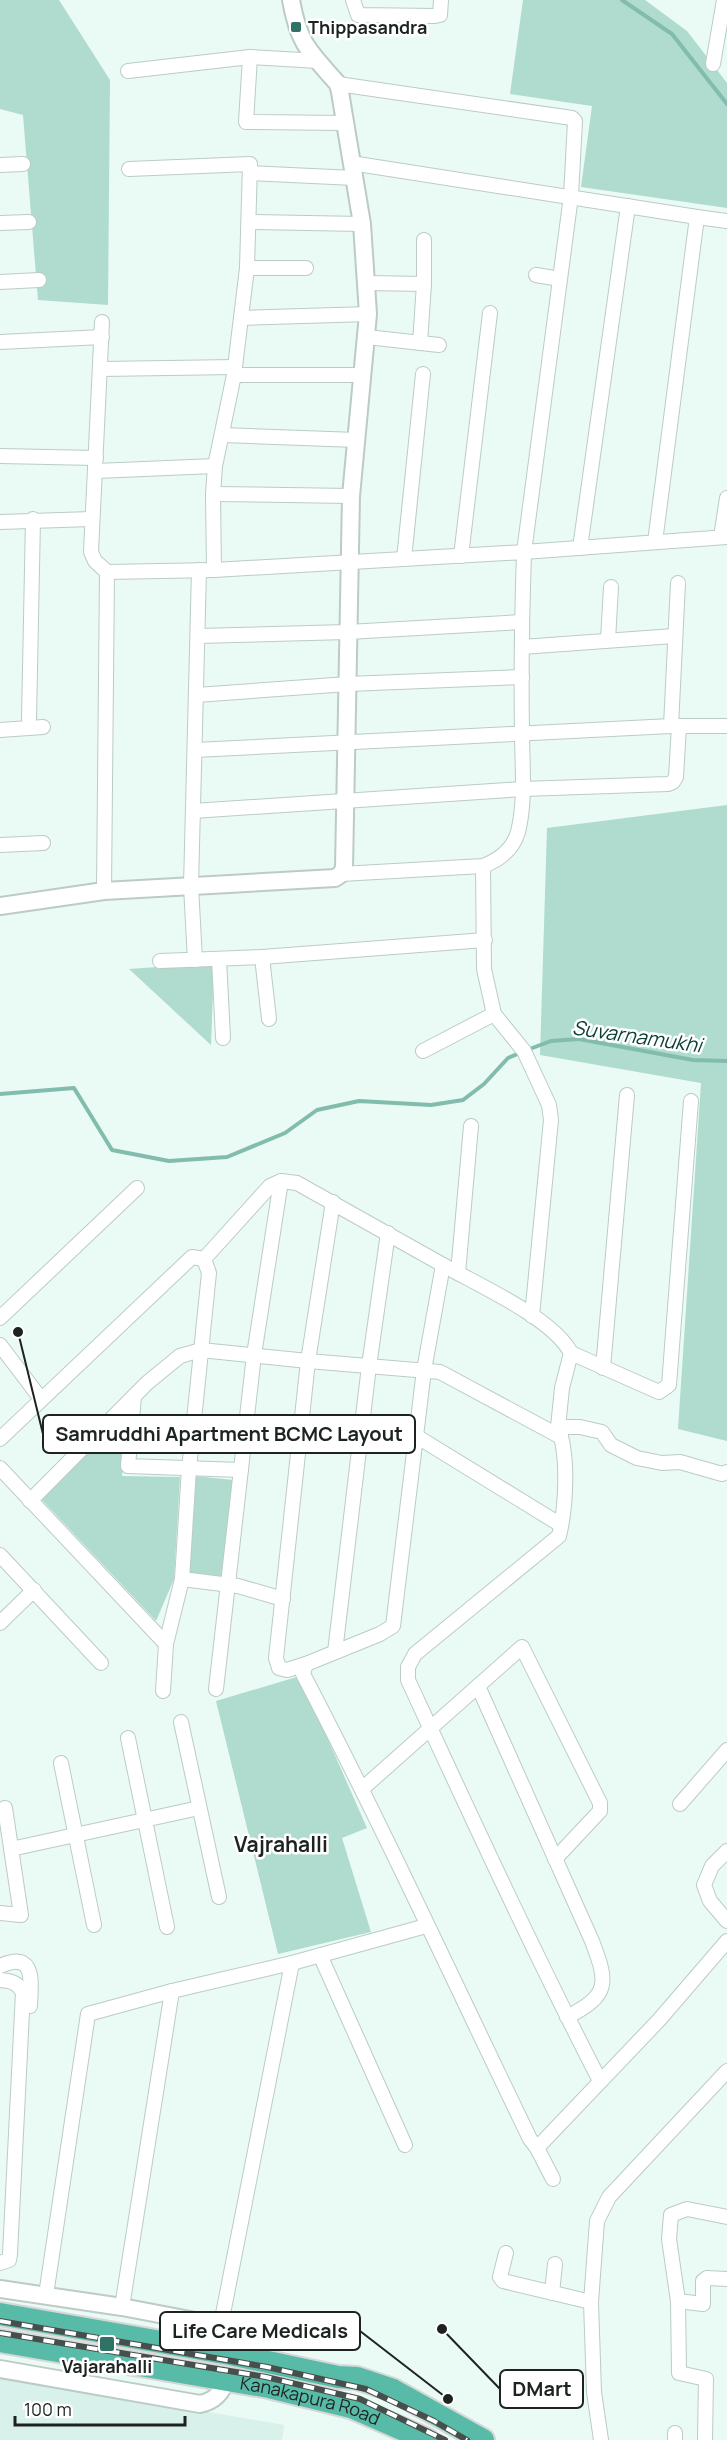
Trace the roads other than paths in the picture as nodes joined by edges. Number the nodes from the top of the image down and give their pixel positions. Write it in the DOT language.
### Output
graph roads {
  1 [pos="291,0"];
  2 [pos="353,0"];
  3 [pos="441,0"];
  4 [pos="724,0"];
  5 [pos="250,57"];
  6 [pos="318,61"];
  7 [pos="713,64"];
  8 [pos="128,71"];
  9 [pos="338,84"];
  10 [pos="345,123"];
  11 [pos="23,164"];
  12 [pos="0,165"];
  13 [pos="129,169"];
  14 [pos="352,171"];
  15 [pos="250,173"];
  16 [pos="571,196"];
  17 [pos="628,206"];
  18 [pos="697,217"];
  19 [pos="727,221"];
  20 [pos="29,222"];
  21 [pos="249,222"];
  22 [pos="0,223"];
  23 [pos="362,224"];
  24 [pos="424,240"];
  25 [pos="247,268"];
  26 [pos="306,268"];
  27 [pos="536,275"];
  28 [pos="560,279"];
  29 [pos="39,280"];
  30 [pos="0,282"];
  31 [pos="367,283"];
  32 [pos="424,284"];
  33 [pos="490,313"];
  34 [pos="368,314"];
  35 [pos="241,318"];
  36 [pos="102,322"];
  37 [pos="102,337"];
  38 [pos="367,337"];
  39 [pos="0,342"];
  40 [pos="420,343"];
  41 [pos="439,345"];
  42 [pos="101,369"];
  43 [pos="235,371"];
  44 [pos="363,375"];
  45 [pos="423,375"];
  46 [pos="223,435"];
  47 [pos="357,440"];
  48 [pos="0,456"];
  49 [pos="96,464"];
  50 [pos="216,466"];
  51 [pos="213,494"];
  52 [pos="351,496"];
  53 [pos="727,498"];
  54 [pos="33,519"];
  55 [pos="92,519"];
  56 [pos="0,522"];
  57 [pos="724,537"];
  58 [pos="655,542"];
  59 [pos="580,548"];
  60 [pos="524,552"];
  61 [pos="461,556"];
  62 [pos="404,559"];
  63 [pos="348,562"];
  64 [pos="199,570"];
  65 [pos="214,570"];
  66 [pos="107,572"];
  67 [pos="678,583"];
  68 [pos="611,586"];
  69 [pos="522,622"];
  70 [pos="348,632"];
  71 [pos="198,636"];
  72 [pos="674,636"];
  73 [pos="608,640"];
  74 [pos="522,647"];
  75 [pos="522,677"];
  76 [pos="348,684"];
  77 [pos="196,695"];
  78 [pos="29,719"];
  79 [pos="675,726"];
  80 [pos="727,726"];
  81 [pos="43,727"];
  82 [pos="0,730"];
  83 [pos="522,734"];
  84 [pos="346,742"];
  85 [pos="195,750"];
  86 [pos="523,789"];
  87 [pos="344,801"];
  88 [pos="193,811"];
  89 [pos="43,843"];
  90 [pos="0,845"];
  91 [pos="483,866"];
  92 [pos="341,874"];
  93 [pos="191,886"];
  94 [pos="104,891"];
  95 [pos="0,906"];
  96 [pos="485,940"];
  97 [pos="262,957"];
  98 [pos="219,959"];
  99 [pos="195,960"];
  100 [pos="160,961"];
  101 [pos="494,1014"];
  102 [pos="269,1019"];
  103 [pos="223,1038"];
  104 [pos="423,1051"];
  105 [pos="627,1095"];
  106 [pos="691,1101"];
  107 [pos="471,1126"];
  108 [pos="281,1181"];
  109 [pos="137,1188"];
  110 [pos="333,1202"];
  111 [pos="388,1233"];
  112 [pos="204,1258"];
  113 [pos="443,1265"];
  114 [pos="458,1273"];
  115 [pos="532,1316"];
  116 [pos="0,1318"];
  117 [pos="0,1345"];
  118 [pos="201,1350"];
  119 [pos="571,1353"];
  120 [pos="254,1355"];
  121 [pos="308,1361"];
  122 [pos="369,1366"];
  123 [pos="603,1368"];
  124 [pos="424,1370"];
  125 [pos="135,1396"];
  126 [pos="41,1399"];
  127 [pos="559,1432"];
  128 [pos="416,1436"];
  129 [pos="0,1439"];
  130 [pos="0,1468"];
  131 [pos="189,1468"];
  132 [pos="241,1470"];
  133 [pos="727,1472"];
  134 [pos="30,1501"];
  135 [pos="561,1525"];
  136 [pos="0,1555"];
  137 [pos="182,1579"];
  138 [pos="227,1584"];
  139 [pos="34,1590"];
  140 [pos="283,1599"];
  141 [pos="0,1623"];
  142 [pos="166,1644"];
  143 [pos="335,1652"];
  144 [pos="101,1664"];
  145 [pos="306,1664"];
  146 [pos="478,1686"];
  147 [pos="216,1689"];
  148 [pos="163,1691"];
  149 [pos="181,1722"];
  150 [pos="430,1728"];
  151 [pos="128,1738"];
  152 [pos="727,1750"];
  153 [pos="61,1763"];
  154 [pos="362,1789"];
  155 [pos="680,1804"];
  156 [pos="5,1808"];
  157 [pos="199,1808"];
  158 [pos="145,1820"];
  159 [pos="76,1835"];
  160 [pos="11,1849"];
  161 [pos="727,1851"];
  162 [pos="555,1859"];
  163 [pos="219,1897"];
  164 [pos="0,1913"];
  165 [pos="727,1921"];
  166 [pos="94,1925"];
  167 [pos="426,1926"];
  168 [pos="167,1927"];
  169 [pos="727,1941"];
  170 [pos="320,1955"];
  171 [pos="292,1963"];
  172 [pos="0,1966"];
  173 [pos="0,1980"];
  174 [pos="172,1991"];
  175 [pos="30,2011"];
  176 [pos="567,2017"];
  177 [pos="29,2031"];
  178 [pos="727,2071"];
  179 [pos="600,2080"];
  180 [pos="17,2107"];
  181 [pos="405,2145"];
  182 [pos="537,2148"];
  183 [pos="553,2179"];
  184 [pos="727,2217"];
  185 [pos="506,2253"];
  186 [pos="0,2263"];
  187 [pos="555,2264"];
  188 [pos="727,2279"];
  189 [pos="0,2289"];
  190 [pos="552,2293"];
  191 [pos="46,2295"];
  192 [pos="678,2301"];
  193 [pos="591,2302"];
  194 [pos="122,2307"];
  195 [pos="0,2314"];
  196 [pos="220,2329"];
  197 [pos="0,2341"];
  198 [pos="234,2355"];
  199 [pos="0,2369"];
  200 [pos="231,2380"];
  201 [pos="427,2440"];
  202 [pos="483,2440"];
  203 [pos="601,2440"];
  204 [pos="705,2440"];
  1 -- 6 [label="street"];
  2 -- 3 [label="street"];
  4 -- 7 [label="street"];
  5 -- 6 [label="street"];
  5 -- 8 [label="street"];
  5 -- 10 [label="street"];
  6 -- 9 [label="street"];
  9 -- 10 [label="street"];
  9 -- 16 [label="street"];
  10 -- 14 [label="street"];
  11 -- 12 [label="street"];
  13 -- 15 [label="street"];
  14 -- 15 [label="street"];
  14 -- 16 [label="street"];
  14 -- 23 [label="street"];
  15 -- 21 [label="street"];
  16 -- 17 [label="street"];
  16 -- 28 [label="street"];
  17 -- 18 [label="street"];
  17 -- 59 [label="street"];
  18 -- 19 [label="street"];
  18 -- 58 [label="street"];
  20 -- 22 [label="street"];
  21 -- 23 [label="street"];
  21 -- 25 [label="street"];
  23 -- 31 [label="street"];
  24 -- 32 [label="street"];
  25 -- 26 [label="street"];
  25 -- 35 [label="street"];
  27 -- 28 [label="street"];
  28 -- 60 [label="street"];
  29 -- 30 [label="street"];
  31 -- 32 [label="street"];
  31 -- 34 [label="street"];
  32 -- 40 [label="street"];
  33 -- 61 [label="street"];
  34 -- 35 [label="street"];
  34 -- 38 [label="street"];
  35 -- 43 [label="street"];
  36 -- 37 [label="street"];
  37 -- 39 [label="street"];
  37 -- 42 [label="street"];
  38 -- 40 [label="street"];
  38 -- 44 [label="street"];
  40 -- 41 [label="street"];
  42 -- 43 [label="street"];
  42 -- 49 [label="street"];
  43 -- 44 [label="street"];
  43 -- 46 [label="street"];
  44 -- 47 [label="street"];
  45 -- 62 [label="street"];
  46 -- 47 [label="street"];
  46 -- 50 [label="street"];
  47 -- 52 [label="street"];
  48 -- 49 [label="street"];
  49 -- 50 [label="street"];
  49 -- 55 [label="street"];
  50 -- 51 [label="street"];
  51 -- 52 [label="street"];
  51 -- 65 [label="street"];
  52 -- 63 [label="street"];
  53 -- 57 [label="street"];
  54 -- 55 [label="street"];
  54 -- 56 [label="street"];
  54 -- 78 [label="street"];
  55 -- 66 [label="street"];
  57 -- 58 [label="street"];
  58 -- 59 [label="street"];
  59 -- 60 [label="street"];
  60 -- 61 [label="street"];
  60 -- 69 [label="street"];
  61 -- 62 [label="street"];
  62 -- 63 [label="street"];
  63 -- 65 [label="street"];
  63 -- 70 [label="street"];
  64 -- 65 [label="street"];
  64 -- 66 [label="street"];
  64 -- 71 [label="street"];
  66 -- 94 [label="street"];
  67 -- 72 [label="street"];
  68 -- 73 [label="street"];
  69 -- 70 [label="street"];
  69 -- 74 [label="street"];
  70 -- 71 [label="street"];
  70 -- 76 [label="street"];
  71 -- 77 [label="street"];
  72 -- 73 [label="street"];
  72 -- 79 [label="street"];
  73 -- 74 [label="street"];
  74 -- 75 [label="street"];
  75 -- 76 [label="street"];
  75 -- 83 [label="street"];
  76 -- 77 [label="street"];
  76 -- 84 [label="street"];
  77 -- 85 [label="street"];
  79 -- 80 [label="street"];
  79 -- 83 [label="street"];
  79 -- 86 [label="street"];
  81 -- 82 [label="street"];
  83 -- 84 [label="street"];
  83 -- 86 [label="street"];
  84 -- 85 [label="street"];
  84 -- 87 [label="street"];
  85 -- 88 [label="street"];
  86 -- 87 [label="street"];
  86 -- 91 [label="street"];
  87 -- 88 [label="street"];
  87 -- 92 [label="street"];
  88 -- 93 [label="street"];
  89 -- 90 [label="street"];
  91 -- 92 [label="street"];
  91 -- 96 [label="street"];
  92 -- 93 [label="street"];
  93 -- 94 [label="street"];
  93 -- 99 [label="street"];
  94 -- 95 [label="street"];
  96 -- 97 [label="street"];
  96 -- 101 [label="street"];
  97 -- 98 [label="street"];
  97 -- 102 [label="street"];
  98 -- 99 [label="street"];
  98 -- 103 [label="street"];
  99 -- 100 [label="street"];
  101 -- 104 [label="street"];
  101 -- 115 [label="street"];
  105 -- 123 [label="street"];
  106 -- 123 [label="street"];
  107 -- 114 [label="street"];
  108 -- 110 [label="street"];
  108 -- 112 [label="street"];
  108 -- 120 [label="street"];
  109 -- 116 [label="street"];
  110 -- 111 [label="street"];
  110 -- 121 [label="street"];
  111 -- 113 [label="street"];
  111 -- 122 [label="street"];
  112 -- 118 [label="street"];
  112 -- 126 [label="street"];
  113 -- 114 [label="street"];
  113 -- 124 [label="street"];
  114 -- 115 [label="street"];
  115 -- 119 [label="street"];
  117 -- 126 [label="street"];
  118 -- 120 [label="street"];
  118 -- 125 [label="street"];
  118 -- 131 [label="street"];
  119 -- 123 [label="street"];
  119 -- 127 [label="street"];
  120 -- 121 [label="street"];
  120 -- 132 [label="street"];
  121 -- 122 [label="street"];
  121 -- 140 [label="street"];
  122 -- 124 [label="street"];
  122 -- 143 [label="street"];
  124 -- 127 [label="street"];
  124 -- 128 [label="street"];
  125 -- 131 [label="street"];
  125 -- 134 [label="street"];
  126 -- 129 [label="street"];
  127 -- 133 [label="street"];
  127 -- 135 [label="street"];
  128 -- 135 [label="street"];
  128 -- 143 [label="street"];
  130 -- 134 [label="street"];
  131 -- 132 [label="street"];
  131 -- 137 [label="street"];
  132 -- 138 [label="street"];
  134 -- 142 [label="street"];
  135 -- 150 [label="street"];
  136 -- 139 [label="street"];
  137 -- 138 [label="street"];
  137 -- 142 [label="street"];
  138 -- 140 [label="street"];
  138 -- 147 [label="street"];
  139 -- 141 [label="street"];
  139 -- 144 [label="street"];
  140 -- 145 [label="street"];
  142 -- 148 [label="street"];
  143 -- 145 [label="street"];
  145 -- 154 [label="street"];
  146 -- 150 [label="street"];
  146 -- 162 [label="street"];
  146 -- 162 [label="street"];
  149 -- 157 [label="street"];
  150 -- 154 [label="street"];
  150 -- 176 [label="street"];
  151 -- 158 [label="street"];
  152 -- 155 [label="street"];
  153 -- 159 [label="street"];
  154 -- 167 [label="street"];
  156 -- 160 [label="street"];
  157 -- 158 [label="street"];
  157 -- 163 [label="street"];
  158 -- 159 [label="street"];
  158 -- 168 [label="street"];
  159 -- 160 [label="street"];
  159 -- 166 [label="street"];
  160 -- 164 [label="street"];
  161 -- 165 [label="street"];
  162 -- 176 [label="street"];
  167 -- 170 [label="street"];
  167 -- 182 [label="street"];
  169 -- 179 [label="street"];
  170 -- 171 [label="street"];
  170 -- 181 [label="street"];
  171 -- 174 [label="street"];
  171 -- 196 [label="street"];
  172 -- 175 [label="street"];
  173 -- 180 [label="street"];
  174 -- 191 [label="street"];
  174 -- 194 [label="street"];
  176 -- 179 [label="street"];
  177 -- 180 [label="street"];
  178 -- 193 [label="street"];
  179 -- 182 [label="street"];
  180 -- 186 [label="street"];
  182 -- 183 [label="street"];
  184 -- 192 [label="street"];
  185 -- 190 [label="street"];
  187 -- 190 [label="street"];
  188 -- 192 [label="street"];
  189 -- 191 [label="street"];
  190 -- 193 [label="street"];
  191 -- 194 [label="street"];
  192 -- 204 [label="street"];
  193 -- 203 [label="street"];
  194 -- 196 [label="street"];
  195 -- 198 [label="highway, Kanakapura Road"];
  196 -- 198 [label="street, Kanakapura Road"];
  197 -- 200 [label="highway, Kanakapura Road"];
  198 -- 200 [label="highway"];
  198 -- 202 [label="highway, Kanakapura Road"];
  199 -- 200 [label="street, Kanakapura Road"];
  200 -- 201 [label="highway, Kanakapura Road"];
}
